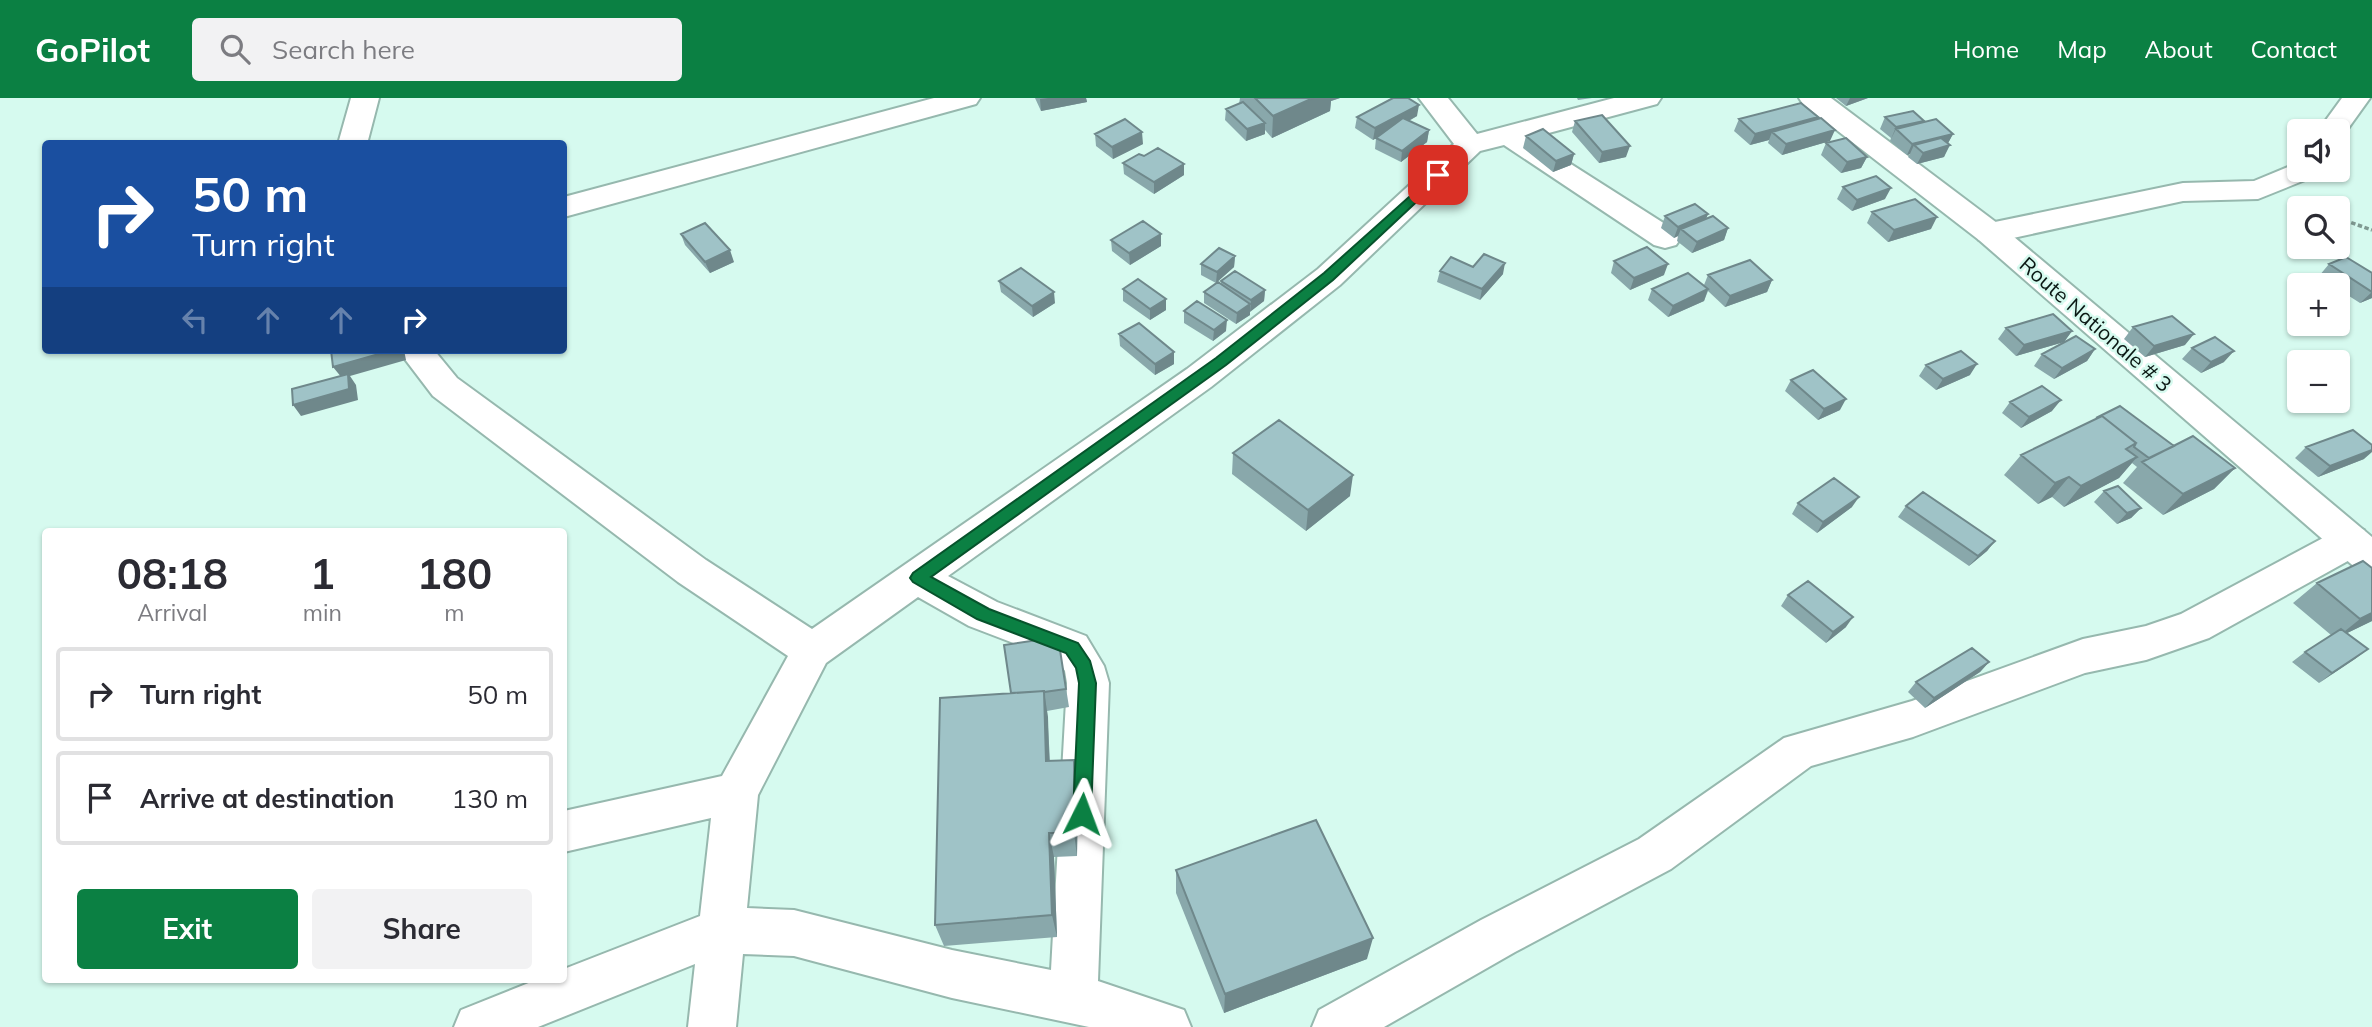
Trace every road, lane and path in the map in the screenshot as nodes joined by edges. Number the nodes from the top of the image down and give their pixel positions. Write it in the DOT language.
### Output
graph roads {
  1 [pos="365,98"];
  2 [pos="966,98"];
  3 [pos="1433,98"];
  4 [pos="1647,98"];
  5 [pos="1813,98"];
  6 [pos="2356,98"];
  7 [pos="2341,119"];
  8 [pos="353,140"];
  9 [pos="1488,140"];
  10 [pos="2287,178"];
  11 [pos="567,206"];
  12 [pos="2350,222"];
  13 [pos="2372,230"];
  14 [pos="1990,233"];
  15 [pos="1665,238"];
  16 [pos="418,354"];
  17 [pos="2361,550"];
  18 [pos="918,578"];
  19 [pos="812,650"];
  20 [pos="736,793"];
  21 [pos="567,830"];
  22 [pos="722,930"];
  23 [pos="1073,998"];
  24 [pos="478,1027"];
  25 [pos="712,1027"];
  26 [pos="1167,1027"];
  27 [pos="1336,1027"];
  1 -- 8 [label="street"];
  2 -- 11 [label="street"];
  3 -- 9 [label="street"];
  4 -- 9 [label="street"];
  5 -- 14 [label="street, Route Nationale # 3"];
  6 -- 7 [label="street"];
  9 -- 15 [label="street"];
  9 -- 18 [label="street"];
  10 -- 14 [label="street"];
  12 -- 13 [label="path"];
  14 -- 17 [label="street, Route Nationale # 3"];
  16 -- 19 [label="street"];
  17 -- 27 [label="street"];
  18 -- 19 [label="street"];
  18 -- 23 [label="street"];
  19 -- 20 [label="street"];
  20 -- 21 [label="street"];
  20 -- 22 [label="street"];
  22 -- 23 [label="street"];
  22 -- 24 [label="street"];
  22 -- 25 [label="street"];
  23 -- 26 [label="street"];
}
